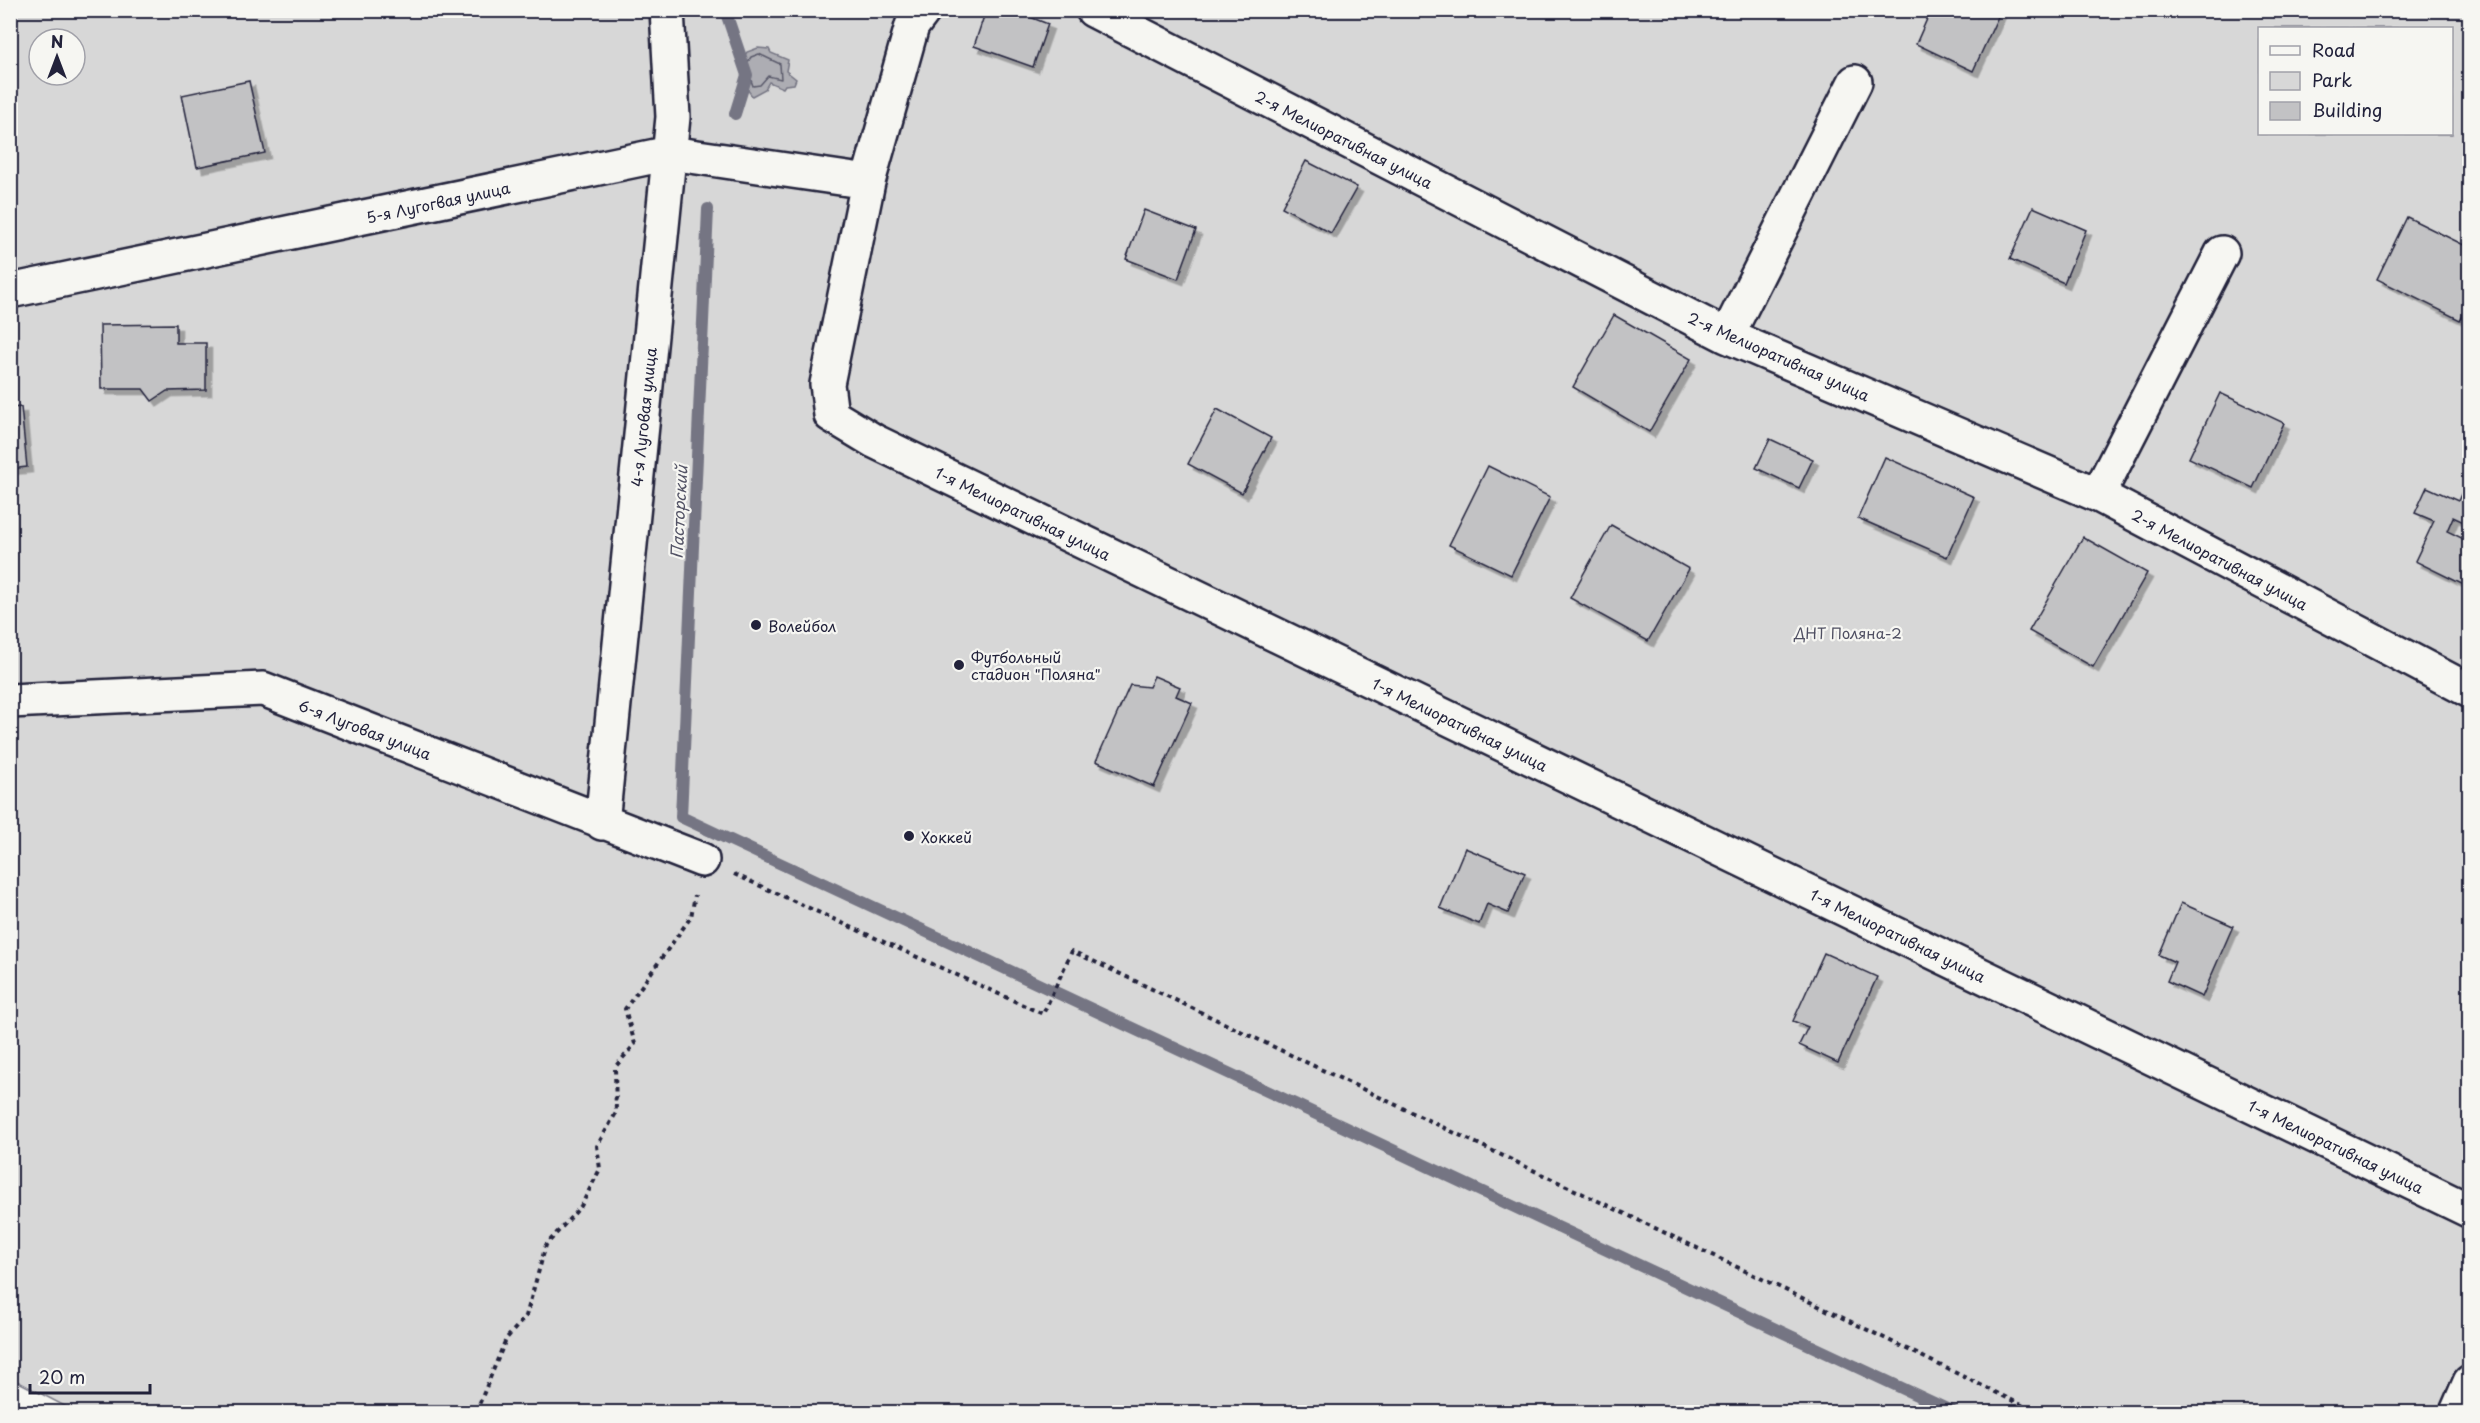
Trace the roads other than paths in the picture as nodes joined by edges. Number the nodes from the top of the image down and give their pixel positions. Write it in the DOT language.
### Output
graph roads {
  1 [pos="667,10"];
  2 [pos="924,10"];
  3 [pos="1093,10"];
  4 [pos="1855,82"];
  5 [pos="670,153"];
  6 [pos="868,182"];
  7 [pos="2222,253"];
  8 [pos="10,291"];
  9 [pos="1727,336"];
  10 [pos="2098,495"];
  11 [pos="2469,691"];
  12 [pos="10,701"];
  13 [pos="602,823"];
  14 [pos="702,860"];
  15 [pos="2469,1211"];
  16 [pos="2469,1382"];
  17 [pos="2457,1413"];
  1 -- 5 [label="street, 4-я Луговая улица"];
  2 -- 6 [label="street, 1-я Мелиоративная улица"];
  3 -- 9 [label="street, 2-я Мелиоративная улица"];
  4 -- 9 [label="street"];
  5 -- 6 [label="street, 5-я Лугогвая улица"];
  5 -- 8 [label="street, 5-я Лугогвая улица"];
  5 -- 13 [label="street, 4-я Луговая улица"];
  6 -- 15 [label="street, 1-я Мелиоративная улица"];
  7 -- 10 [label="street"];
  9 -- 10 [label="street, 2-я Мелиоративная улица"];
  10 -- 11 [label="street, 2-я Мелиоративная улица"];
  12 -- 13 [label="street, 6-я Луговая улица"];
  13 -- 14 [label="street, 6-я Луговая улица"];
  16 -- 17 [label="street"];
}
